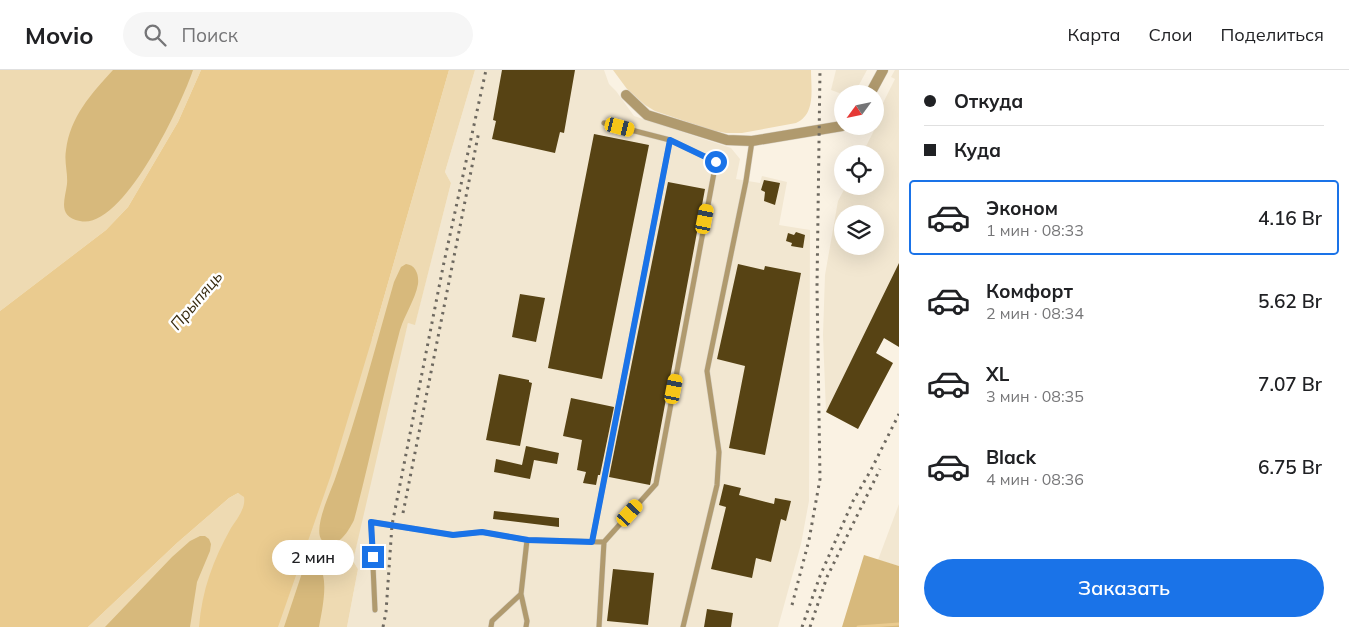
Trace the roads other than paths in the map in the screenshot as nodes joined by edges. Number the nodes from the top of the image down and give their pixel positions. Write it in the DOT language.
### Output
graph roads {
  1 [pos="883,70"];
  2 [pos="875,85"];
  3 [pos="626,95"];
  4 [pos="604,123"];
  5 [pos="834,127"];
  6 [pos="670,140"];
  7 [pos="752,141"];
  8 [pos="528,540"];
  9 [pos="592,542"];
  10 [pos="604,542"];
  11 [pos="521,594"];
  12 [pos="375,610"];
  13 [pos="491,627"];
  14 [pos="526,627"];
  15 [pos="599,627"];
  16 [pos="683,627"];
  1 -- 2 [label="street"];
  3 -- 7 [label="street"];
  4 -- 6 [label="lane"];
  5 -- 7 [label="street"];
  6 -- 9 [label="lane"];
  6 -- 10 [label="lane"];
  7 -- 16 [label="lane"];
  8 -- 9 [label="lane"];
  8 -- 11 [label="lane"];
  8 -- 12 [label="lane"];
  9 -- 10 [label="lane"];
  10 -- 15 [label="lane"];
  11 -- 13 [label="lane"];
  11 -- 14 [label="lane"];
}
